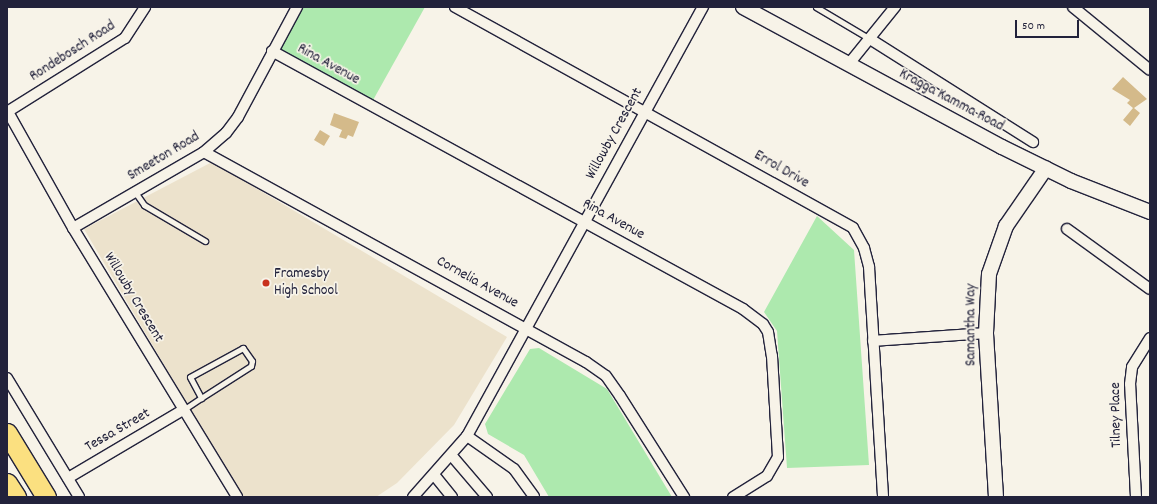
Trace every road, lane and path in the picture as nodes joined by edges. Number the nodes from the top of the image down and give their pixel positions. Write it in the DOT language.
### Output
graph roads {
  1 [pos="146,7"];
  2 [pos="297,7"];
  3 [pos="455,7"];
  4 [pos="703,7"];
  5 [pos="743,7"];
  6 [pos="816,7"];
  7 [pos="895,7"];
  8 [pos="1073,7"];
  9 [pos="870,39"];
  10 [pos="272,51"];
  11 [pos="848,65"];
  12 [pos="1150,70"];
  13 [pos="645,110"];
  14 [pos="8,112"];
  15 [pos="1033,142"];
  16 [pos="204,152"];
  17 [pos="1046,168"];
  18 [pos="135,192"];
  19 [pos="1150,212"];
  20 [pos="584,222"];
  21 [pos="73,228"];
  22 [pos="1067,229"];
  23 [pos="205,241"];
  24 [pos="1150,289"];
  25 [pos="525,326"];
  26 [pos="986,333"];
  27 [pos="1150,338"];
  28 [pos="872,342"];
  29 [pos="7,378"];
  30 [pos="201,398"];
  31 [pos="183,410"];
  32 [pos="7,433"];
  33 [pos="467,436"];
  34 [pos="452,456"];
  35 [pos="435,476"];
  36 [pos="68,478"];
  37 [pos="7,483"];
  38 [pos="16,497"];
  39 [pos="46,497"];
  40 [pos="79,497"];
  41 [pos="237,497"];
  42 [pos="413,497"];
  43 [pos="452,497"];
  44 [pos="488,497"];
  45 [pos="534,497"];
  46 [pos="684,497"];
  47 [pos="733,497"];
  48 [pos="882,497"];
  49 [pos="996,497"];
  50 [pos="1136,497"];
  1 -- 14 [label="street, Rondebosch Road"];
  2 -- 10 [label="street, Smeeton Road"];
  3 -- 13 [label="street, Errol Drive"];
  4 -- 13 [label="street, Willowby Crescent"];
  5 -- 11 [label="main road, Kragga Kamma Road"];
  6 -- 9 [label="lane"];
  7 -- 9 [label="street"];
  8 -- 12 [label="street"];
  9 -- 11 [label="street"];
  9 -- 15 [label="street"];
  10 -- 16 [label="street, Smeeton Road"];
  10 -- 20 [label="street, Rina Avenue"];
  11 -- 17 [label="main road, Kragga Kamma Road"];
  13 -- 20 [label="street, Willowby Crescent"];
  13 -- 28 [label="street, Errol Drive"];
  14 -- 21 [label="street, Willowby Crescent"];
  16 -- 18 [label="street, Smeeton Road"];
  16 -- 25 [label="street, Cornelia Avenue"];
  17 -- 19 [label="main road, Kragga Kamma Road"];
  17 -- 26 [label="main road, Samantha Way"];
  18 -- 21 [label="street, Smeeton Road"];
  18 -- 23 [label="lane"];
  20 -- 25 [label="street, Willowby Crescent"];
  20 -- 47 [label="street, Rina Avenue"];
  21 -- 31 [label="street, Willowby Crescent"];
  22 -- 24 [label="street"];
  25 -- 33 [label="street, Willowby Crescent"];
  25 -- 46 [label="street, Cornelia Avenue"];
  26 -- 28 [label="street"];
  26 -- 49 [label="main road, Samantha Way"];
  27 -- 50 [label="street, Tilney Place"];
  28 -- 48 [label="street, Errol Drive"];
  29 -- 36 [label="street"];
  30 -- 30 [label="lane"];
  30 -- 31 [label="lane"];
  31 -- 36 [label="street, Tessa Street"];
  31 -- 41 [label="street, Willowby Crescent"];
  32 -- 39 [label="highway"];
  33 -- 34 [label="street, Willowby Crescent"];
  33 -- 45 [label="street"];
  34 -- 35 [label="street, Willowby Crescent"];
  34 -- 44 [label="street"];
  35 -- 42 [label="street, Willowby Crescent"];
  35 -- 43 [label="street"];
  36 -- 40 [label="street"];
  37 -- 38 [label="highway"];
}
